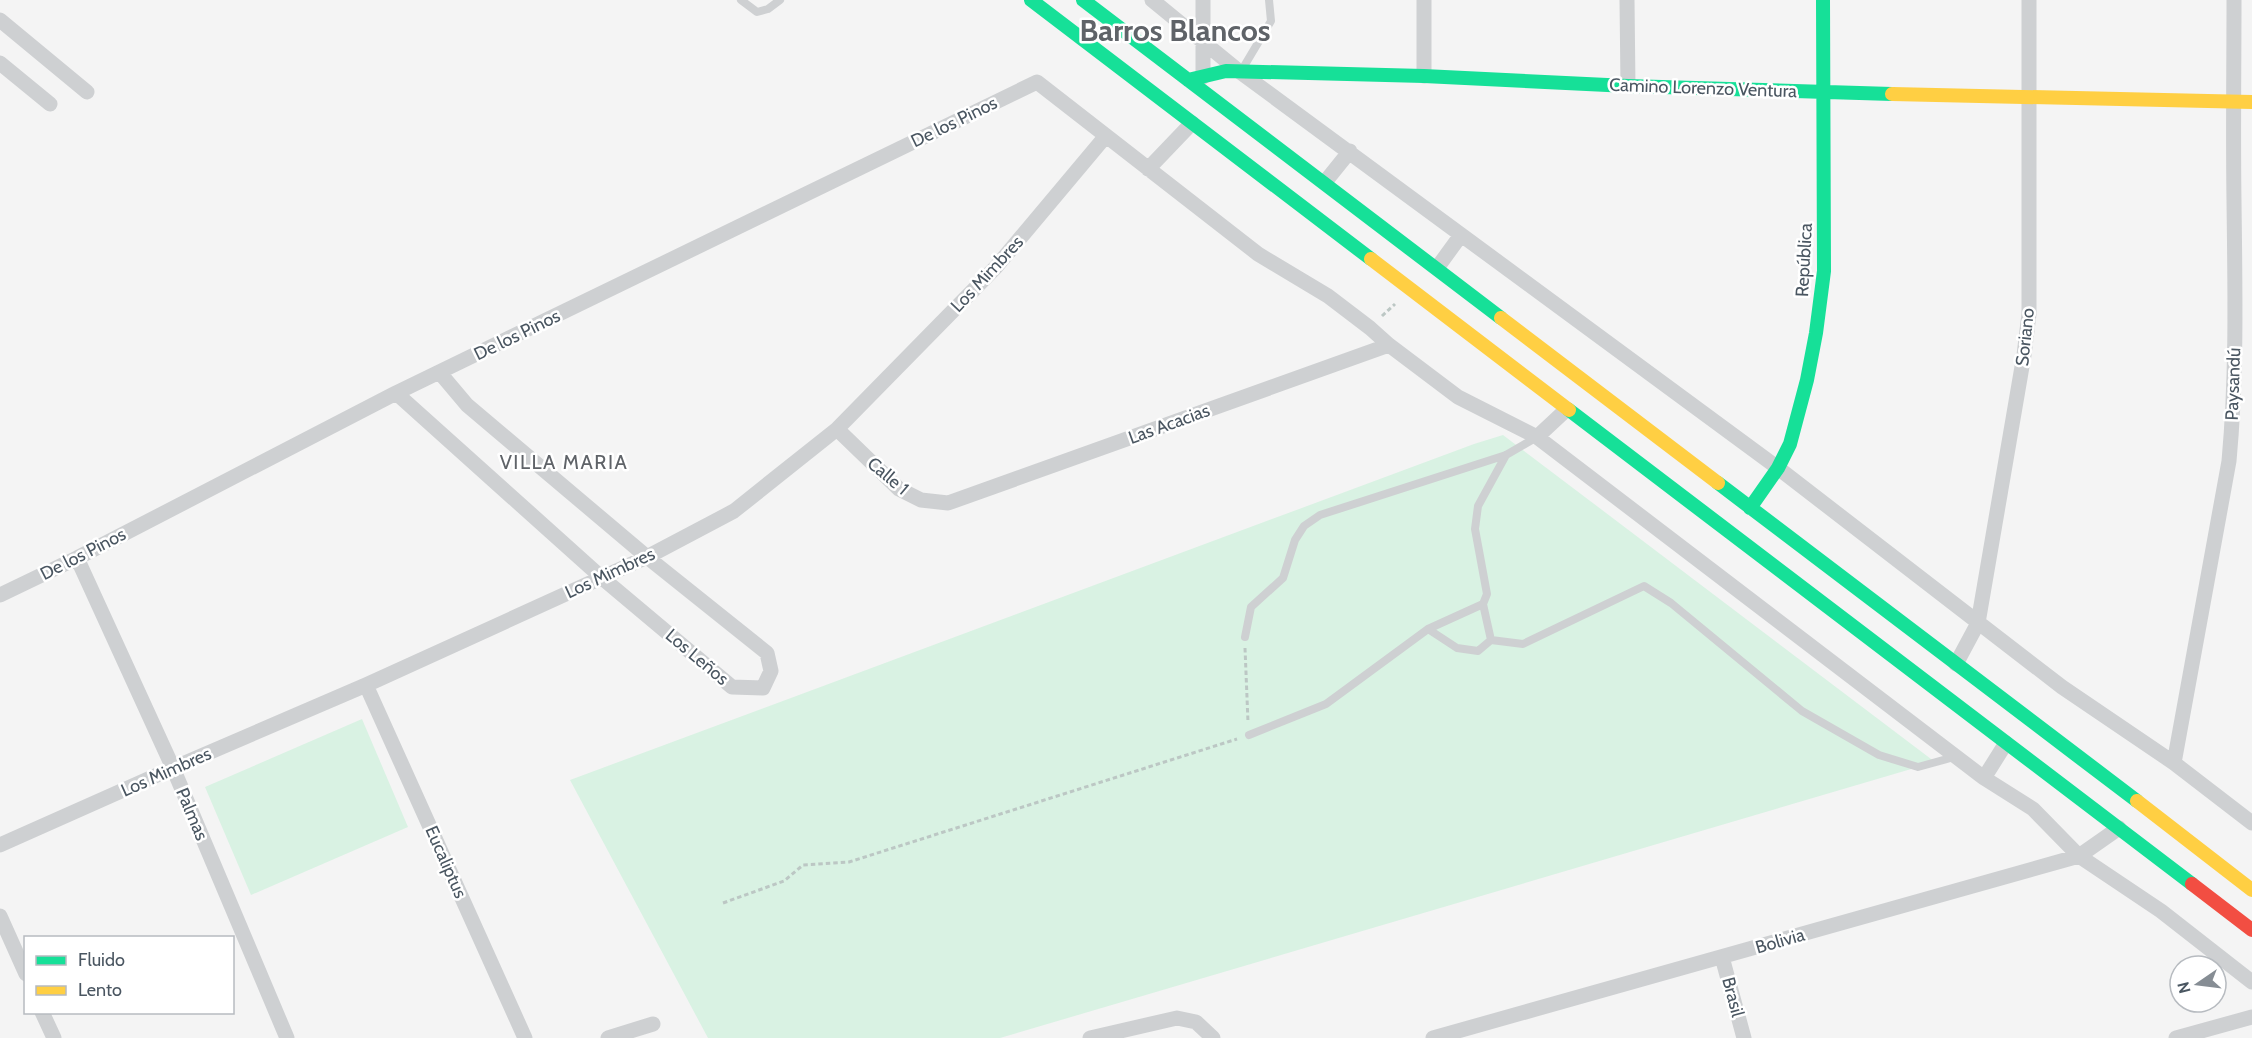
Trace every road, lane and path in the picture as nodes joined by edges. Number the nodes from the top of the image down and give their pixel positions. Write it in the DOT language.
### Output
graph roads {
  1 [pos="741,0"];
  2 [pos="780,0"];
  3 [pos="1031,0"];
  4 [pos="1083,0"];
  5 [pos="1152,0"];
  6 [pos="1203,0"];
  7 [pos="1269,0"];
  8 [pos="1424,0"];
  9 [pos="1627,0"];
  10 [pos="1823,0"];
  11 [pos="2029,0"];
  12 [pos="2234,0"];
  13 [pos="0,20"];
  14 [pos="1203,41"];
  15 [pos="0,63"];
  16 [pos="1240,72"];
  17 [pos="1424,76"];
  18 [pos="1628,86"];
  19 [pos="1182,88"];
  20 [pos="1823,91"];
  21 [pos="87,92"];
  22 [pos="2028,98"];
  23 [pos="2233,102"];
  24 [pos="2252,102"];
  25 [pos="50,104"];
  26 [pos="1192,123"];
  27 [pos="1106,136"];
  28 [pos="1350,152"];
  29 [pos="1148,169"];
  30 [pos="1325,182"];
  31 [pos="1461,235"];
  32 [pos="1437,268"];
  33 [pos="1410,290"];
  34 [pos="1370,328"];
  35 [pos="1389,345"];
  36 [pos="440,373"];
  37 [pos="396,393"];
  38 [pos="1567,409"];
  39 [pos="837,429"];
  40 [pos="1537,437"];
  41 [pos="1506,454"];
  42 [pos="1778,468"];
  43 [pos="948,503"];
  44 [pos="1750,508"];
  45 [pos="647,556"];
  46 [pos="77,558"];
  47 [pos="601,577"];
  48 [pos="0,595"];
  49 [pos="1483,604"];
  50 [pos="1978,622"];
  51 [pos="1428,629"];
  52 [pos="1245,637"];
  53 [pos="1491,640"];
  54 [pos="1956,664"];
  55 [pos="366,686"];
  56 [pos="1249,735"];
  57 [pos="2006,743"];
  58 [pos="1956,756"];
  59 [pos="2174,763"];
  60 [pos="172,768"];
  61 [pos="1984,778"];
  62 [pos="2252,823"];
  63 [pos="2119,828"];
  64 [pos="0,845"];
  65 [pos="2079,856"];
  66 [pos="2252,890"];
  67 [pos="723,903"];
  68 [pos="0,916"];
  69 [pos="2252,930"];
  70 [pos="1722,957"];
  71 [pos="24,970"];
  72 [pos="2252,982"];
  73 [pos="43,1014"];
  74 [pos="2252,1017"];
  75 [pos="653,1024"];
  76 [pos="54,1038"];
  77 [pos="287,1038"];
  78 [pos="525,1038"];
  79 [pos="608,1038"];
  80 [pos="1090,1038"];
  81 [pos="1213,1038"];
  82 [pos="1433,1038"];
  83 [pos="1744,1038"];
  84 [pos="2176,1038"];
  1 -- 2 [label="lane"];
  3 -- 19 [label="main road"];
  4 -- 19 [label="main road"];
  5 -- 14 [label="street"];
  6 -- 14 [label="street"];
  7 -- 16 [label="lane"];
  8 -- 17 [label="street"];
  9 -- 18 [label="street"];
  10 -- 20 [label="main road, República"];
  11 -- 22 [label="street, Soriano"];
  12 -- 23 [label="street, Paysandú"];
  13 -- 21 [label="street"];
  14 -- 16 [label="street"];
  14 -- 19 [label="street"];
  15 -- 25 [label="street"];
  16 -- 17 [label="main road, Camino Lorenzo Ventura"];
  16 -- 19 [label="main road, Camino Lorenzo Ventura"];
  16 -- 28 [label="street"];
  17 -- 18 [label="main road, Camino Lorenzo Ventura"];
  18 -- 20 [label="main road, Camino Lorenzo Ventura"];
  19 -- 26 [label="main road"];
  19 -- 30 [label="main road"];
  20 -- 22 [label="main road, Camino Lorenzo Ventura"];
  20 -- 42 [label="main road, República"];
  22 -- 23 [label="main road, Camino Lorenzo Ventura"];
  22 -- 50 [label="street, Soriano"];
  23 -- 24 [label="main road, Camino Lorenzo Ventura"];
  23 -- 59 [label="street, Paysandú"];
  26 -- 29 [label="street"];
  26 -- 33 [label="main road"];
  27 -- 29 [label="street"];
  27 -- 36 [label="street, De los Pinos"];
  27 -- 39 [label="street, Los Mimbres"];
  28 -- 30 [label="street"];
  28 -- 31 [label="street"];
  29 -- 34 [label="street"];
  30 -- 32 [label="main road"];
  31 -- 32 [label="street"];
  31 -- 42 [label="street"];
  32 -- 44 [label="main road"];
  33 -- 34 [label="path"];
  33 -- 38 [label="main road"];
  34 -- 35 [label="street"];
  35 -- 40 [label="street"];
  35 -- 43 [label="street, Las Acacias"];
  36 -- 37 [label="street, De los Pinos"];
  36 -- 45 [label="street, Los Leños"];
  37 -- 46 [label="street, De los Pinos"];
  37 -- 47 [label="street, Los Leños"];
  38 -- 40 [label="street"];
  38 -- 57 [label="main road"];
  39 -- 43 [label="street, Calle 1"];
  39 -- 45 [label="street, Los Mimbres"];
  40 -- 41 [label="lane"];
  40 -- 58 [label="street"];
  41 -- 49 [label="lane"];
  41 -- 52 [label="lane"];
  42 -- 44 [label="main road, República"];
  42 -- 50 [label="street"];
  44 -- 54 [label="main road"];
  45 -- 47 [label="street, Los Mimbres"];
  45 -- 47 [label="street, Los Leños"];
  46 -- 48 [label="street, De los Pinos"];
  46 -- 60 [label="street, Palmas"];
  47 -- 55 [label="street, Los Mimbres"];
  49 -- 51 [label="lane"];
  49 -- 53 [label="lane"];
  50 -- 54 [label="street, Soriano"];
  50 -- 59 [label="street"];
  51 -- 53 [label="lane"];
  51 -- 56 [label="lane"];
  52 -- 56 [label="path"];
  53 -- 58 [label="lane"];
  54 -- 66 [label="main road"];
  55 -- 60 [label="street, Los Mimbres"];
  55 -- 78 [label="street, Eucaliptus"];
  56 -- 67 [label="path"];
  57 -- 61 [label="street"];
  57 -- 63 [label="main road"];
  58 -- 61 [label="street"];
  59 -- 62 [label="street"];
  60 -- 64 [label="street, Los Mimbres"];
  60 -- 77 [label="street, Palmas"];
  61 -- 65 [label="street"];
  63 -- 65 [label="street, Bolivia"];
  63 -- 69 [label="main road"];
  65 -- 70 [label="street, Bolivia"];
  65 -- 72 [label="street"];
  68 -- 71 [label="street"];
  70 -- 82 [label="street, Bolivia"];
  70 -- 83 [label="street, Brasil"];
  73 -- 76 [label="street"];
  74 -- 84 [label="street"];
  75 -- 79 [label="street"];
  80 -- 81 [label="street"];
}
